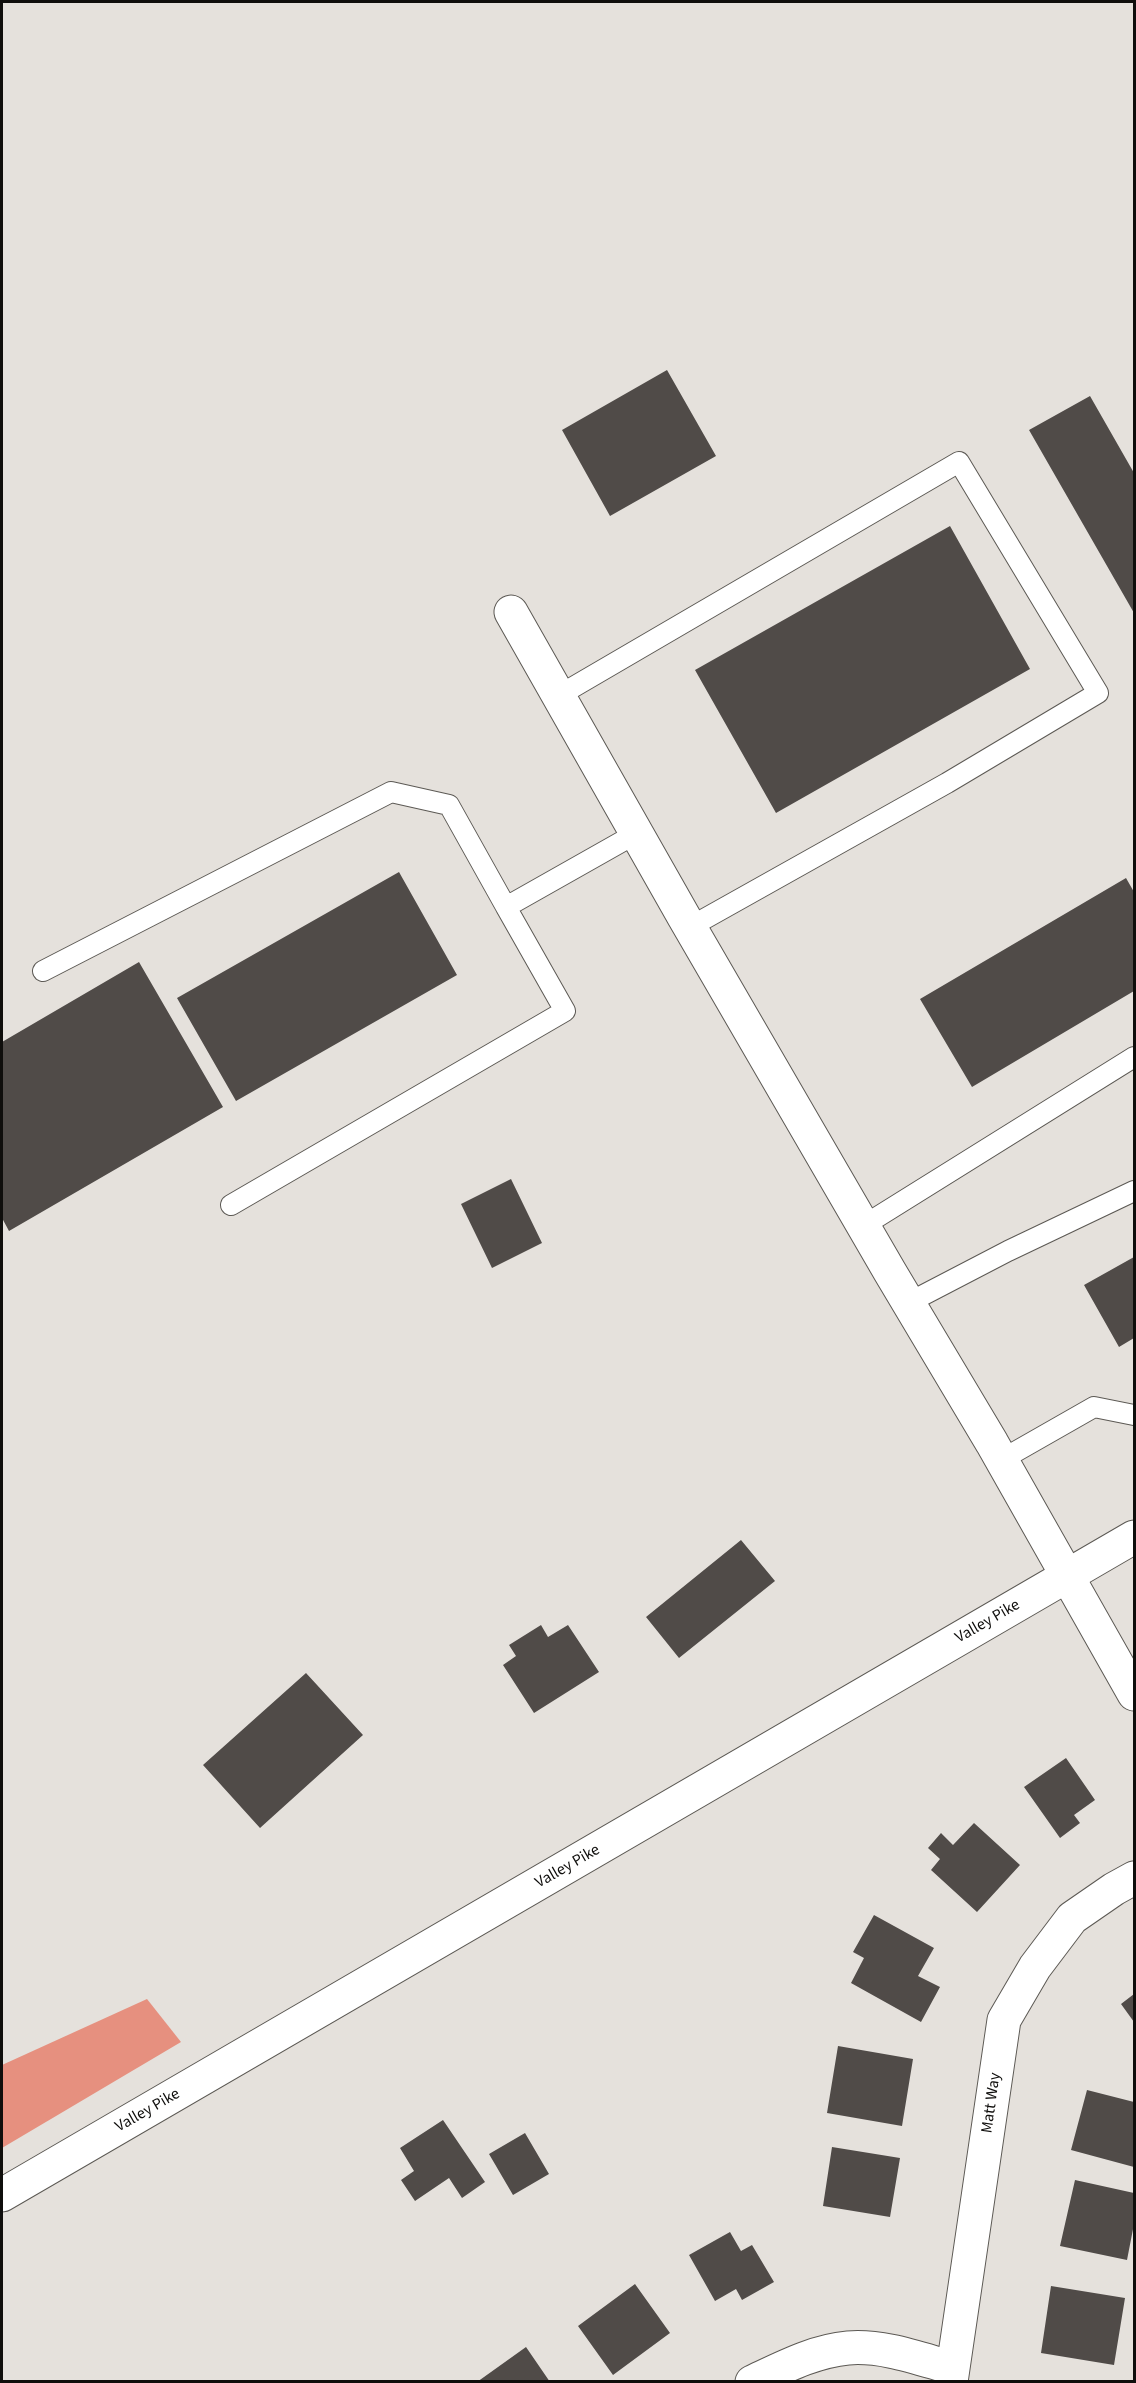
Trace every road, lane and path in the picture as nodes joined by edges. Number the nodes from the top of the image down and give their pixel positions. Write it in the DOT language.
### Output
graph roads {
  1 [pos="511,612"];
  2 [pos="558,696"];
  3 [pos="637,833"];
  4 [pos="506,907"];
  5 [pos="690,927"];
  6 [pos="43,971"];
  7 [pos="1134,1057"];
  8 [pos="1134,1191"];
  9 [pos="231,1205"];
  10 [pos="863,1226"];
  11 [pos="908,1304"];
  12 [pos="1134,1415"];
  13 [pos="1001,1460"];
  14 [pos="1134,1537"];
  15 [pos="1066,1577"];
  16 [pos="1134,1694"];
  17 [pos="1134,1878"];
  18 [pos="2,2195"];
  19 [pos="952,2375"];
  20 [pos="752,2382"];
  1 -- 2 [label="street"];
  2 -- 3 [label="street"];
  2 -- 5 [label="lane"];
  3 -- 4 [label="lane"];
  3 -- 5 [label="street"];
  4 -- 6 [label="lane"];
  4 -- 9 [label="lane"];
  5 -- 10 [label="street"];
  7 -- 10 [label="lane"];
  8 -- 11 [label="lane"];
  10 -- 11 [label="street"];
  11 -- 13 [label="street"];
  12 -- 13 [label="lane"];
  13 -- 15 [label="street"];
  14 -- 15 [label="street, Valley Pike"];
  15 -- 16 [label="street"];
  15 -- 18 [label="street, Valley Pike"];
  17 -- 19 [label="street, Matt Way"];
  19 -- 20 [label="street"];
}
